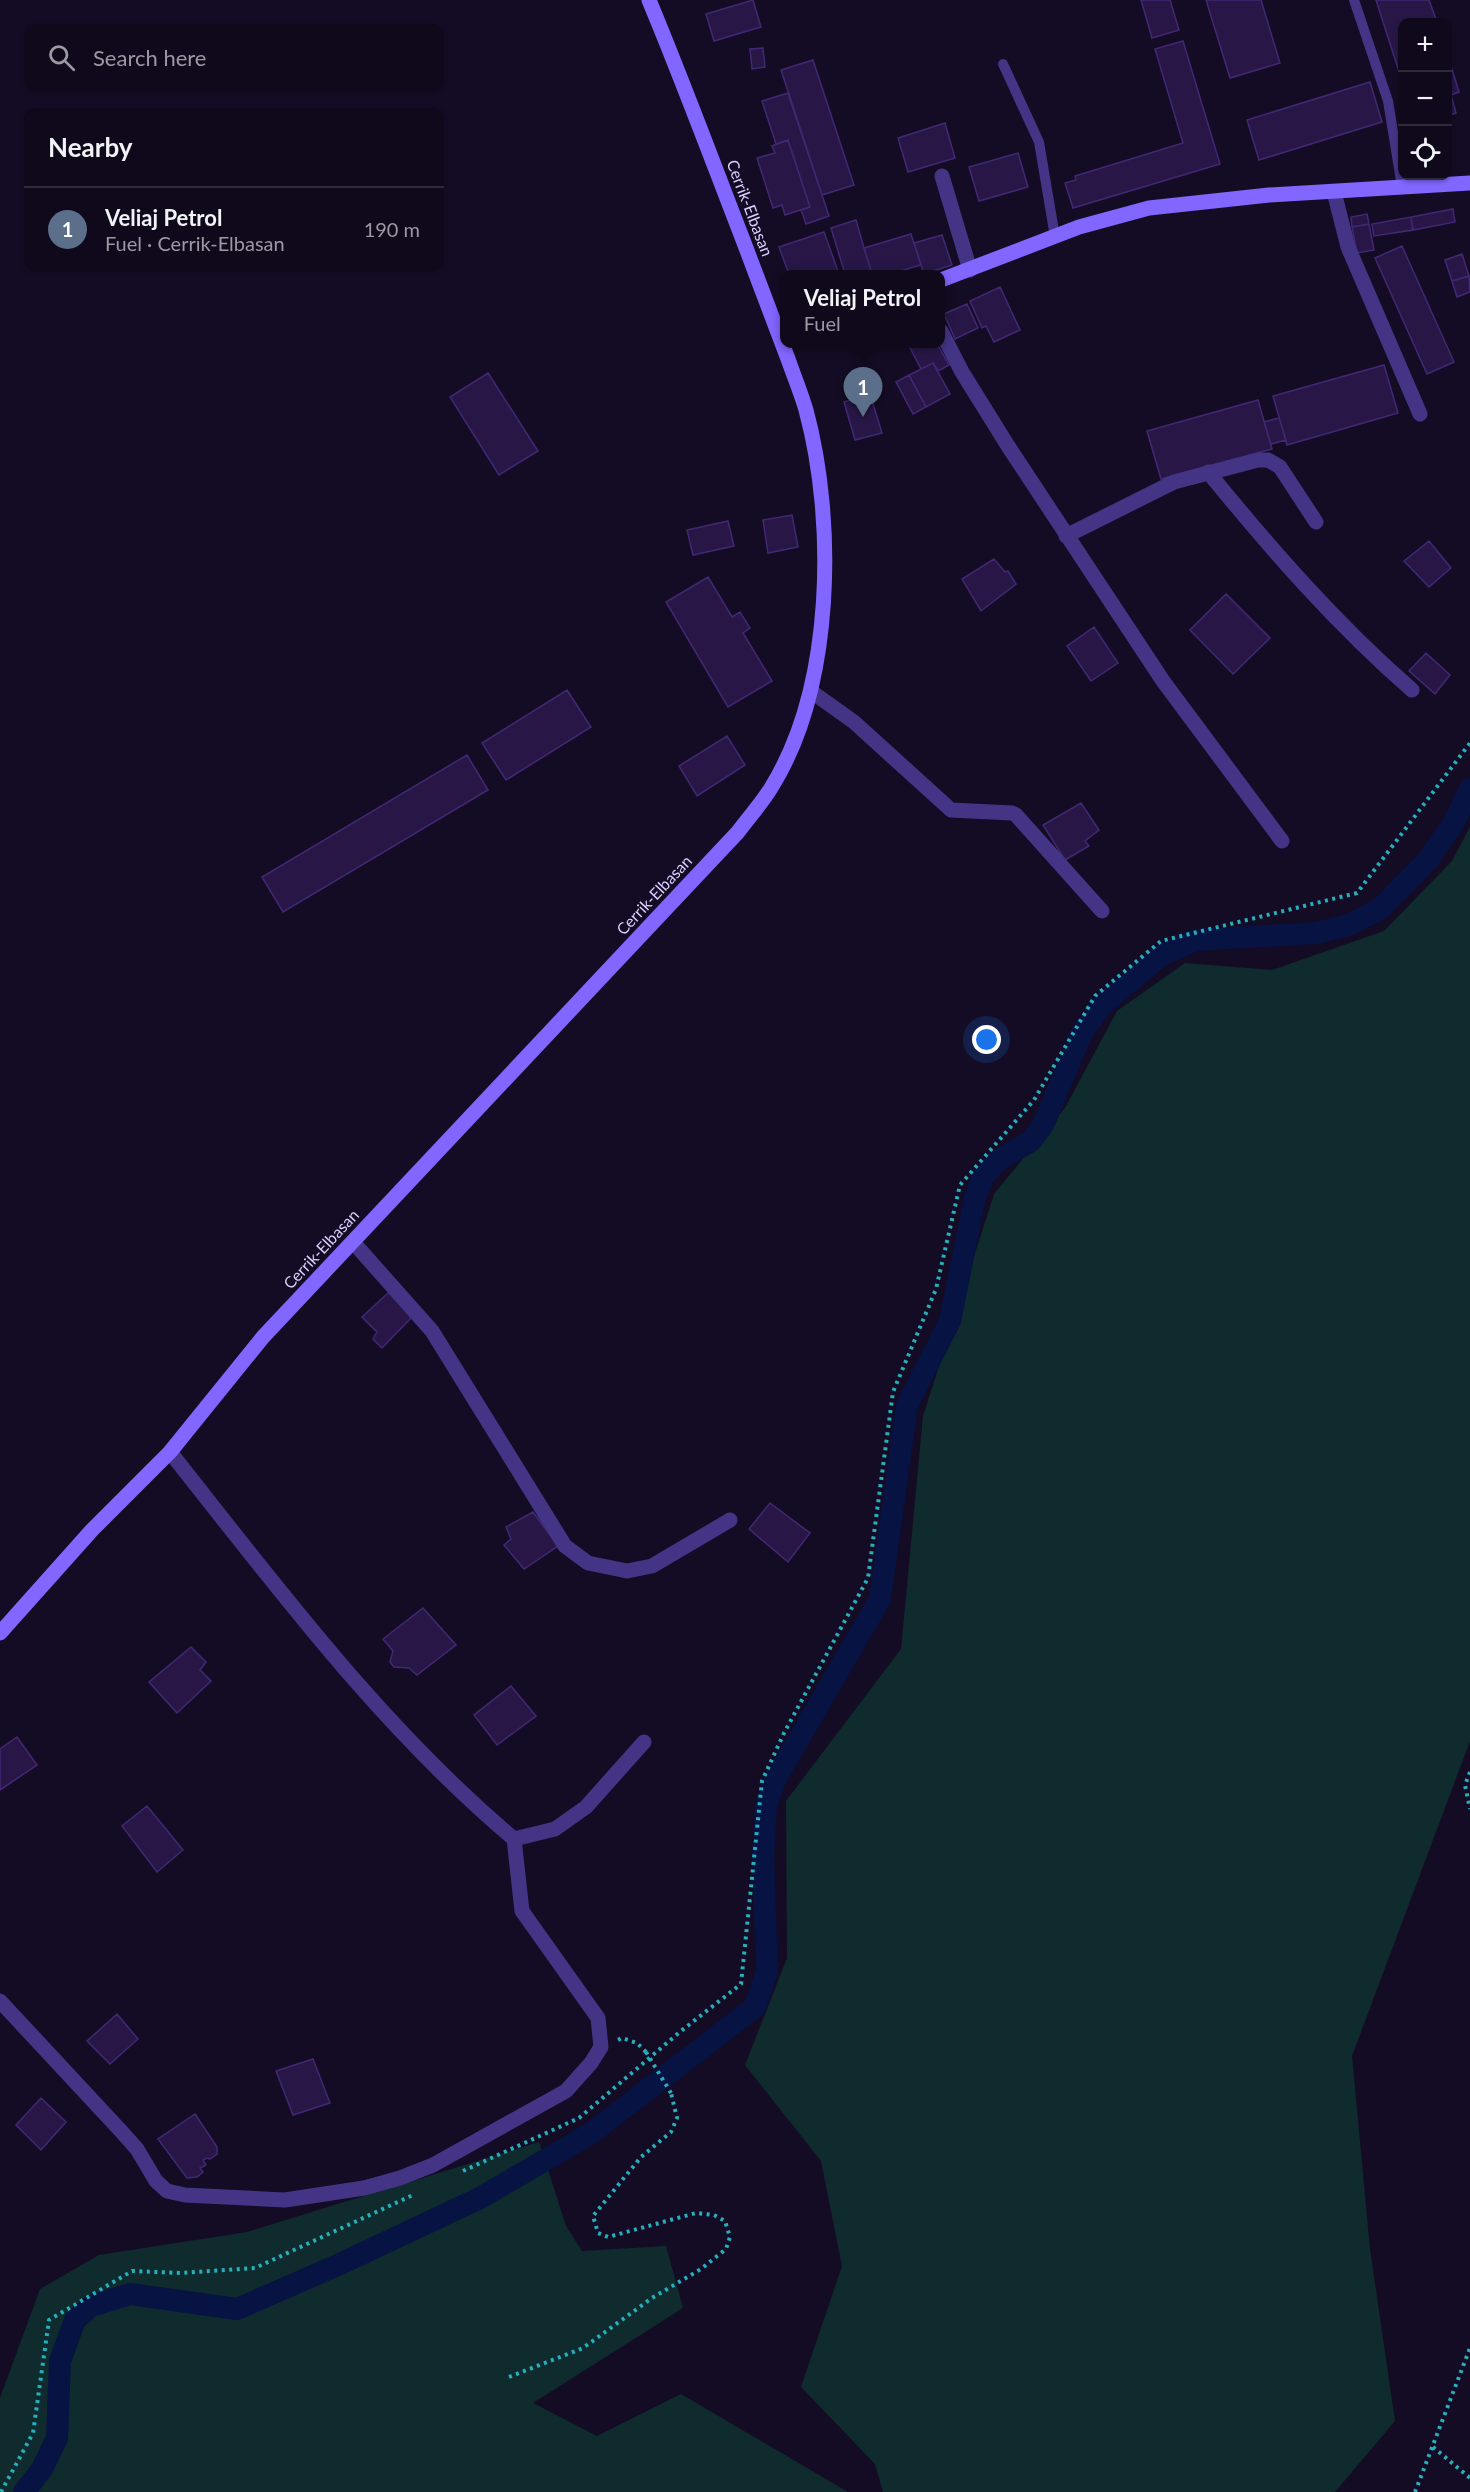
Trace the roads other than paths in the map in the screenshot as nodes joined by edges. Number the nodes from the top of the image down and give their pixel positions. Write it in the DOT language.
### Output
graph roads {
  1 [pos="649,0"];
  2 [pos="1354,0"];
  3 [pos="1003,64"];
  4 [pos="942,176"];
  5 [pos="1470,183"];
  6 [pos="1402,187"];
  7 [pos="1334,192"];
  8 [pos="1055,237"];
  9 [pos="970,270"];
  10 [pos="945,279"];
  11 [pos="780,332"];
  12 [pos="945,339"];
  13 [pos="786,348"];
  14 [pos="1420,414"];
  15 [pos="1208,472"];
  16 [pos="1316,522"];
  17 [pos="1066,536"];
  18 [pos="1412,690"];
  19 [pos="812,692"];
  20 [pos="1282,841"];
  21 [pos="1101,911"];
  22 [pos="352,1242"];
  23 [pos="170,1452"];
  24 [pos="730,1520"];
  25 [pos="0,1633"];
  26 [pos="644,1742"];
  27 [pos="514,1839"];
  28 [pos="0,2001"];
  1 -- 11 [label="main road, Cerrik-Elbasan"];
  2 -- 6 [label="lane"];
  3 -- 8 [label="lane"];
  4 -- 9 [label="street"];
  5 -- 6 [label="main road"];
  6 -- 7 [label="main road"];
  7 -- 8 [label="main road"];
  7 -- 14 [label="street"];
  8 -- 9 [label="main road"];
  9 -- 10 [label="main road"];
  12 -- 17 [label="street"];
  13 -- 19 [label="main road, Cerrik-Elbasan"];
  15 -- 16 [label="street"];
  15 -- 17 [label="street"];
  15 -- 18 [label="street"];
  17 -- 20 [label="street"];
  19 -- 21 [label="street"];
  19 -- 22 [label="main road, Cerrik-Elbasan"];
  22 -- 23 [label="main road, Cerrik-Elbasan"];
  22 -- 24 [label="street"];
  23 -- 25 [label="main road, Cerrik-Elbasan"];
  23 -- 27 [label="street"];
  26 -- 27 [label="street"];
  27 -- 28 [label="street"];
}
